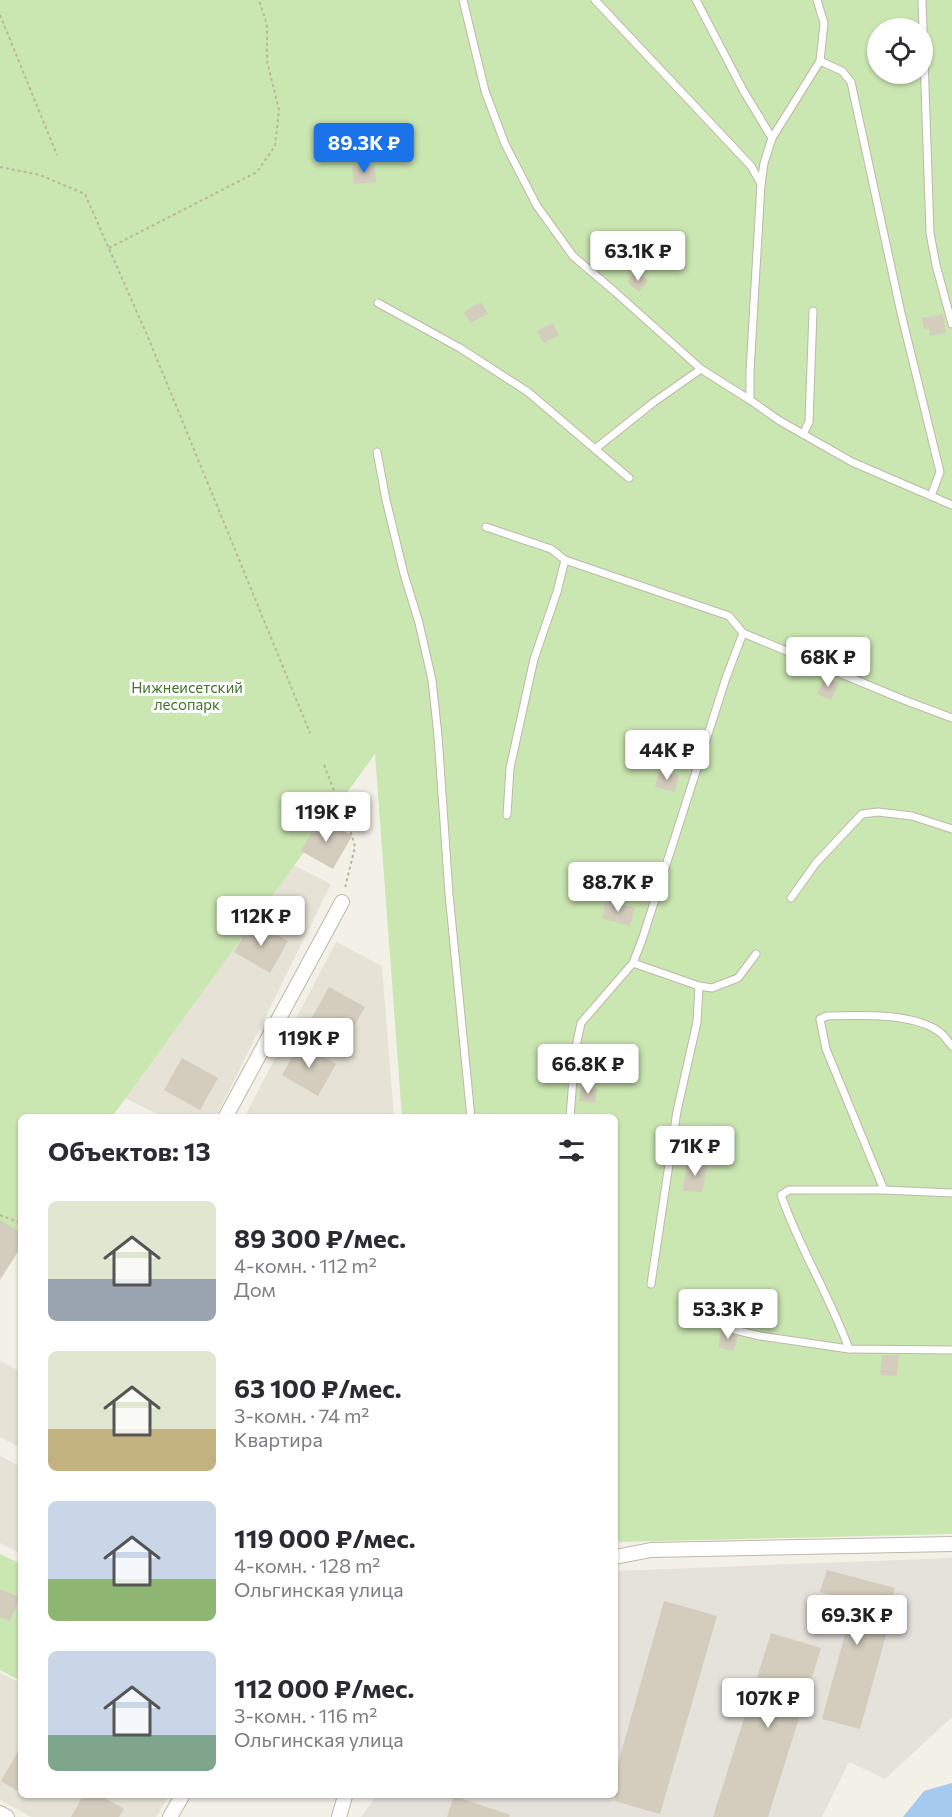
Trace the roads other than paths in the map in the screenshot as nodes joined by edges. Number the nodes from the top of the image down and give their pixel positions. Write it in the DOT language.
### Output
graph roads {
  1 [pos="463,0"];
  2 [pos="595,0"];
  3 [pos="696,0"];
  4 [pos="817,0"];
  5 [pos="922,0"];
  6 [pos="820,61"];
  7 [pos="772,138"];
  8 [pos="760,184"];
  9 [pos="378,303"];
  10 [pos="813,311"];
  11 [pos="952,324"];
  12 [pos="702,369"];
  13 [pos="750,400"];
  14 [pos="803,434"];
  15 [pos="596,449"];
  16 [pos="377,452"];
  17 [pos="629,478"];
  18 [pos="931,496"];
  19 [pos="952,505"];
  20 [pos="486,527"];
  21 [pos="566,560"];
  22 [pos="743,633"];
  23 [pos="952,718"];
  24 [pos="507,815"];
  25 [pos="952,829"];
  26 [pos="791,898"];
  27 [pos="342,902"];
  28 [pos="756,954"];
  29 [pos="633,963"];
  30 [pos="699,986"];
  31 [pos="952,1046"];
  32 [pos="227,1114"];
  33 [pos="471,1114"];
  34 [pos="570,1114"];
  35 [pos="884,1190"];
  36 [pos="952,1193"];
  37 [pos="651,1284"];
  38 [pos="735,1330"];
  39 [pos="849,1349"];
  40 [pos="952,1350"];
  41 [pos="952,1544"];
  42 [pos="618,1556"];
  43 [pos="181,1798"];
  44 [pos="344,1798"];
  45 [pos="0,1813"];
  46 [pos="7,1817"];
  47 [pos="170,1817"];
  48 [pos="339,1817"];
  1 -- 12 [label="lane"];
  2 -- 8 [label="lane"];
  3 -- 7 [label="lane"];
  4 -- 6 [label="lane"];
  5 -- 11 [label="lane"];
  6 -- 7 [label="lane"];
  6 -- 18 [label="lane"];
  7 -- 8 [label="lane"];
  8 -- 13 [label="lane"];
  9 -- 15 [label="lane"];
  10 -- 14 [label="lane"];
  12 -- 13 [label="lane"];
  12 -- 15 [label="lane"];
  13 -- 14 [label="lane"];
  14 -- 18 [label="lane"];
  15 -- 17 [label="lane"];
  16 -- 33 [label="lane"];
  18 -- 19 [label="lane"];
  20 -- 21 [label="lane"];
  21 -- 22 [label="lane"];
  21 -- 24 [label="lane"];
  22 -- 23 [label="lane"];
  22 -- 29 [label="lane"];
  25 -- 26 [label="lane"];
  27 -- 32 [label="street"];
  28 -- 30 [label="lane"];
  29 -- 30 [label="lane"];
  29 -- 34 [label="lane"];
  30 -- 37 [label="lane"];
  31 -- 35 [label="lane"];
  35 -- 36 [label="lane"];
  35 -- 39 [label="lane"];
  38 -- 39 [label="lane"];
  39 -- 40 [label="lane"];
  41 -- 42 [label="street"];
  43 -- 47 [label="street"];
  44 -- 48 [label="street"];
  45 -- 46 [label="street"];
}
